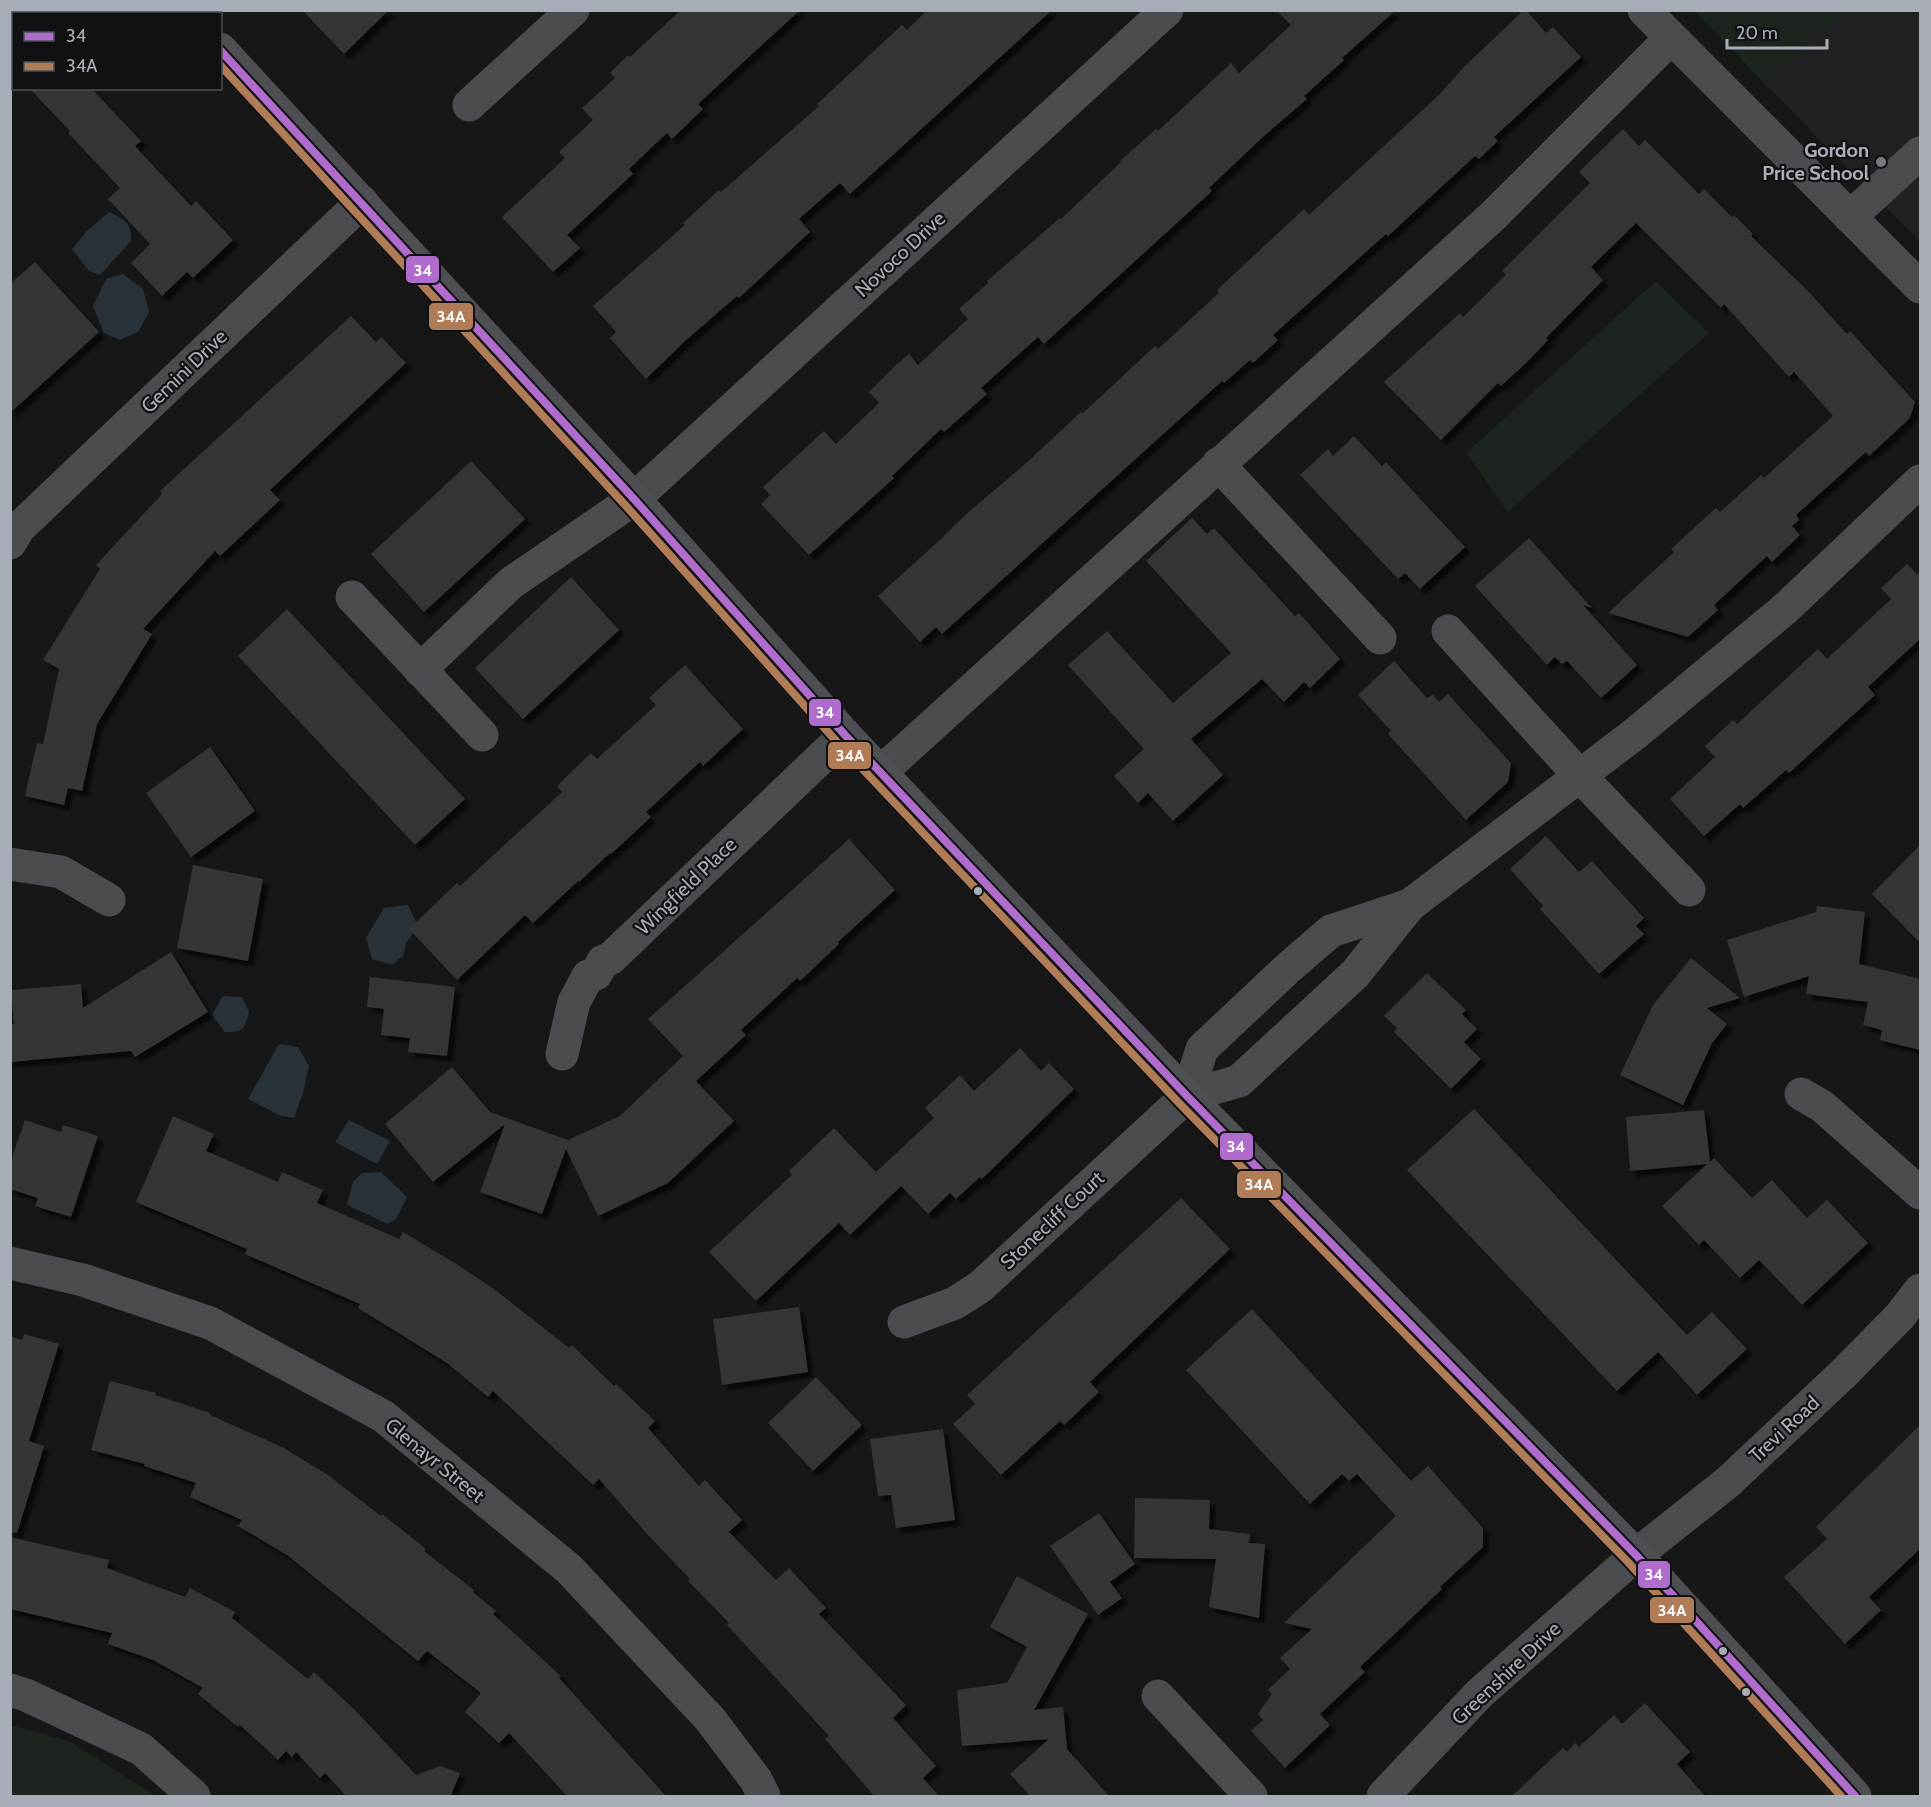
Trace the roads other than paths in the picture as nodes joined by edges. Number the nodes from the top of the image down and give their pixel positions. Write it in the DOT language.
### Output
graph roads {
  1 [pos="573,10"];
  2 [pos="1167,10"];
  3 [pos="1644,10"];
  4 [pos="1671,38"];
  5 [pos="222,51"];
  6 [pos="469,105"];
  7 [pos="1920,153"];
  8 [pos="362,202"];
  9 [pos="1850,217"];
  10 [pos="1920,287"];
  11 [pos="1218,464"];
  12 [pos="1920,481"];
  13 [pos="634,499"];
  14 [pos="10,543"];
  15 [pos="352,597"];
  16 [pos="1448,631"];
  17 [pos="1380,638"];
  18 [pos="420,670"];
  19 [pos="482,735"];
  20 [pos="845,735"];
  21 [pos="881,772"];
  22 [pos="1580,776"];
  23 [pos="10,864"];
  24 [pos="1689,890"];
  25 [pos="109,900"];
  26 [pos="1410,905"];
  27 [pos="562,1054"];
  28 [pos="1801,1094"];
  29 [pos="1186,1096"];
  30 [pos="1920,1193"];
  31 [pos="10,1263"];
  32 [pos="1920,1290"];
  33 [pos="904,1322"];
  34 [pos="1636,1555"];
  35 [pos="10,1690"];
  36 [pos="1158,1696"];
  37 [pos="194,1797"];
  38 [pos="764,1797"];
  39 [pos="1251,1797"];
  40 [pos="1383,1797"];
  41 [pos="1856,1797"];
  1 -- 6 [label="street"];
  2 -- 13 [label="street, Novoco Drive"];
  3 -- 4 [label="street"];
  4 -- 9 [label="street"];
  4 -- 11 [label="street"];
  5 -- 8 [label="main road"];
  7 -- 9 [label="street"];
  8 -- 13 [label="main road"];
  8 -- 14 [label="street, Gemini Drive"];
  9 -- 10 [label="street"];
  11 -- 17 [label="street"];
  11 -- 21 [label="street"];
  12 -- 22 [label="street"];
  13 -- 18 [label="street, Novoco Drive"];
  13 -- 20 [label="main road"];
  15 -- 18 [label="street"];
  16 -- 22 [label="street"];
  18 -- 19 [label="street"];
  20 -- 21 [label="main road"];
  20 -- 27 [label="street, Wingfield Place"];
  21 -- 29 [label="main road"];
  22 -- 24 [label="street"];
  22 -- 26 [label="street"];
  23 -- 25 [label="street"];
  26 -- 29 [label="street"];
  26 -- 29 [label="street"];
  28 -- 30 [label="street"];
  29 -- 33 [label="street, Stonecliff Court"];
  29 -- 34 [label="main road"];
  31 -- 38 [label="street, Glenayr Street"];
  32 -- 34 [label="street, Trevi Road"];
  34 -- 40 [label="street, Greenshire Drive"];
  34 -- 41 [label="main road"];
  35 -- 37 [label="street"];
  36 -- 39 [label="street"];
}
